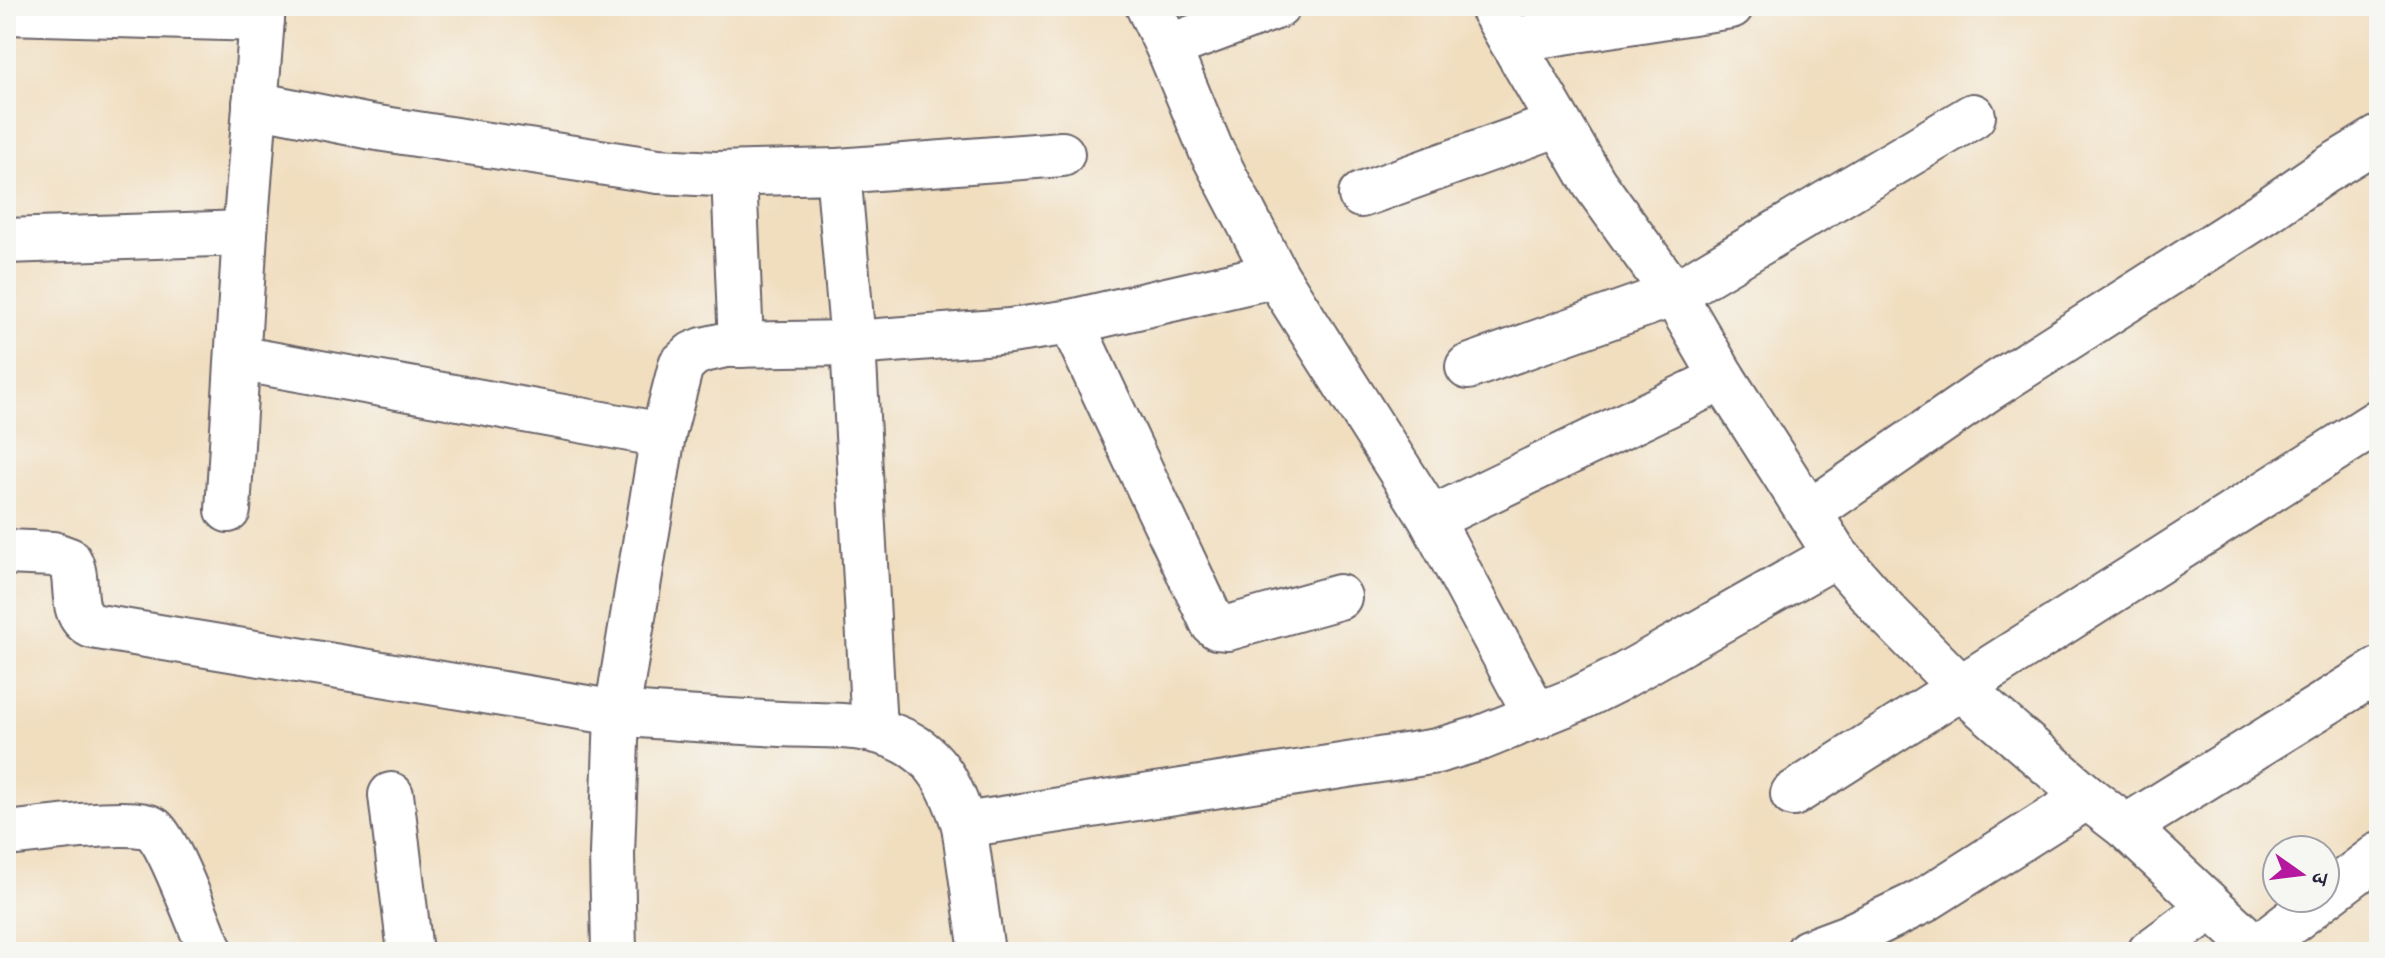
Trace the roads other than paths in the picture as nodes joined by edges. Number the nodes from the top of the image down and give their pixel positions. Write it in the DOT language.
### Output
graph roads {
  1 [pos="1148,6"];
  2 [pos="1278,6"];
  3 [pos="1731,6"];
  4 [pos="33,10"];
  5 [pos="263,12"];
  6 [pos="1501,23"];
  7 [pos="1168,47"];
  8 [pos="255,104"];
  9 [pos="1973,116"];
  10 [pos="1559,124"];
  11 [pos="2379,138"];
  12 [pos="1062,154"];
  13 [pos="838,171"];
  14 [pos="734,174"];
  15 [pos="1361,195"];
  16 [pos="245,233"];
  17 [pos="6,241"];
  18 [pos="1276,275"];
  19 [pos="1674,294"];
  20 [pos="1071,322"];
  21 [pos="853,343"];
  22 [pos="741,345"];
  23 [pos="238,358"];
  24 [pos="1468,367"];
  25 [pos="1723,378"];
  26 [pos="2379,421"];
  27 [pos="663,435"];
  28 [pos="228,510"];
  29 [pos="1810,512"];
  30 [pos="1431,519"];
  31 [pos="6,552"];
  32 [pos="1836,555"];
  33 [pos="1339,597"];
  34 [pos="2379,670"];
  35 [pos="1960,687"];
  36 [pos="617,713"];
  37 [pos="1537,717"];
  38 [pos="874,729"];
  39 [pos="1793,794"];
  40 [pos="391,795"];
  41 [pos="2087,797"];
  42 [pos="964,825"];
  43 [pos="2126,827"];
  44 [pos="6,834"];
  45 [pos="2379,855"];
  46 [pos="2341,884"];
  47 [pos="2211,907"];
  48 [pos="2303,914"];
  49 [pos="2258,950"];
  50 [pos="211,952"];
  51 [pos="410,952"];
  52 [pos="614,952"];
  53 [pos="982,952"];
  54 [pos="1808,952"];
  55 [pos="2150,952"];
  1 -- 7 [label="street"];
  2 -- 7 [label="street"];
  3 -- 6 [label="street"];
  4 -- 5 [label="street"];
  5 -- 8 [label="street"];
  6 -- 10 [label="street"];
  7 -- 18 [label="street"];
  8 -- 14 [label="street"];
  8 -- 16 [label="street"];
  9 -- 19 [label="street"];
  10 -- 15 [label="street"];
  10 -- 19 [label="street"];
  11 -- 29 [label="street"];
  12 -- 13 [label="street"];
  13 -- 14 [label="street"];
  13 -- 21 [label="street"];
  14 -- 22 [label="street"];
  16 -- 17 [label="street"];
  16 -- 23 [label="street"];
  18 -- 20 [label="street"];
  18 -- 30 [label="street"];
  19 -- 24 [label="street"];
  19 -- 25 [label="street"];
  20 -- 21 [label="street"];
  20 -- 33 [label="street"];
  21 -- 22 [label="street"];
  21 -- 38 [label="street"];
  22 -- 27 [label="street"];
  23 -- 27 [label="street"];
  23 -- 28 [label="street"];
  25 -- 29 [label="street"];
  25 -- 30 [label="street"];
  26 -- 35 [label="street"];
  27 -- 36 [label="street"];
  29 -- 32 [label="street"];
  30 -- 37 [label="street"];
  31 -- 36 [label="street"];
  32 -- 35 [label="street"];
  32 -- 37 [label="street"];
  34 -- 43 [label="street"];
  35 -- 39 [label="street"];
  35 -- 41 [label="street"];
  36 -- 38 [label="street"];
  36 -- 52 [label="street"];
  37 -- 42 [label="street"];
  38 -- 42 [label="street"];
  40 -- 51 [label="street"];
  41 -- 43 [label="street"];
  41 -- 54 [label="street"];
  42 -- 53 [label="street"];
  43 -- 47 [label="street"];
  44 -- 50 [label="street"];
  45 -- 46 [label="street"];
  47 -- 49 [label="street"];
  47 -- 55 [label="street"];
  48 -- 49 [label="street"];
}
